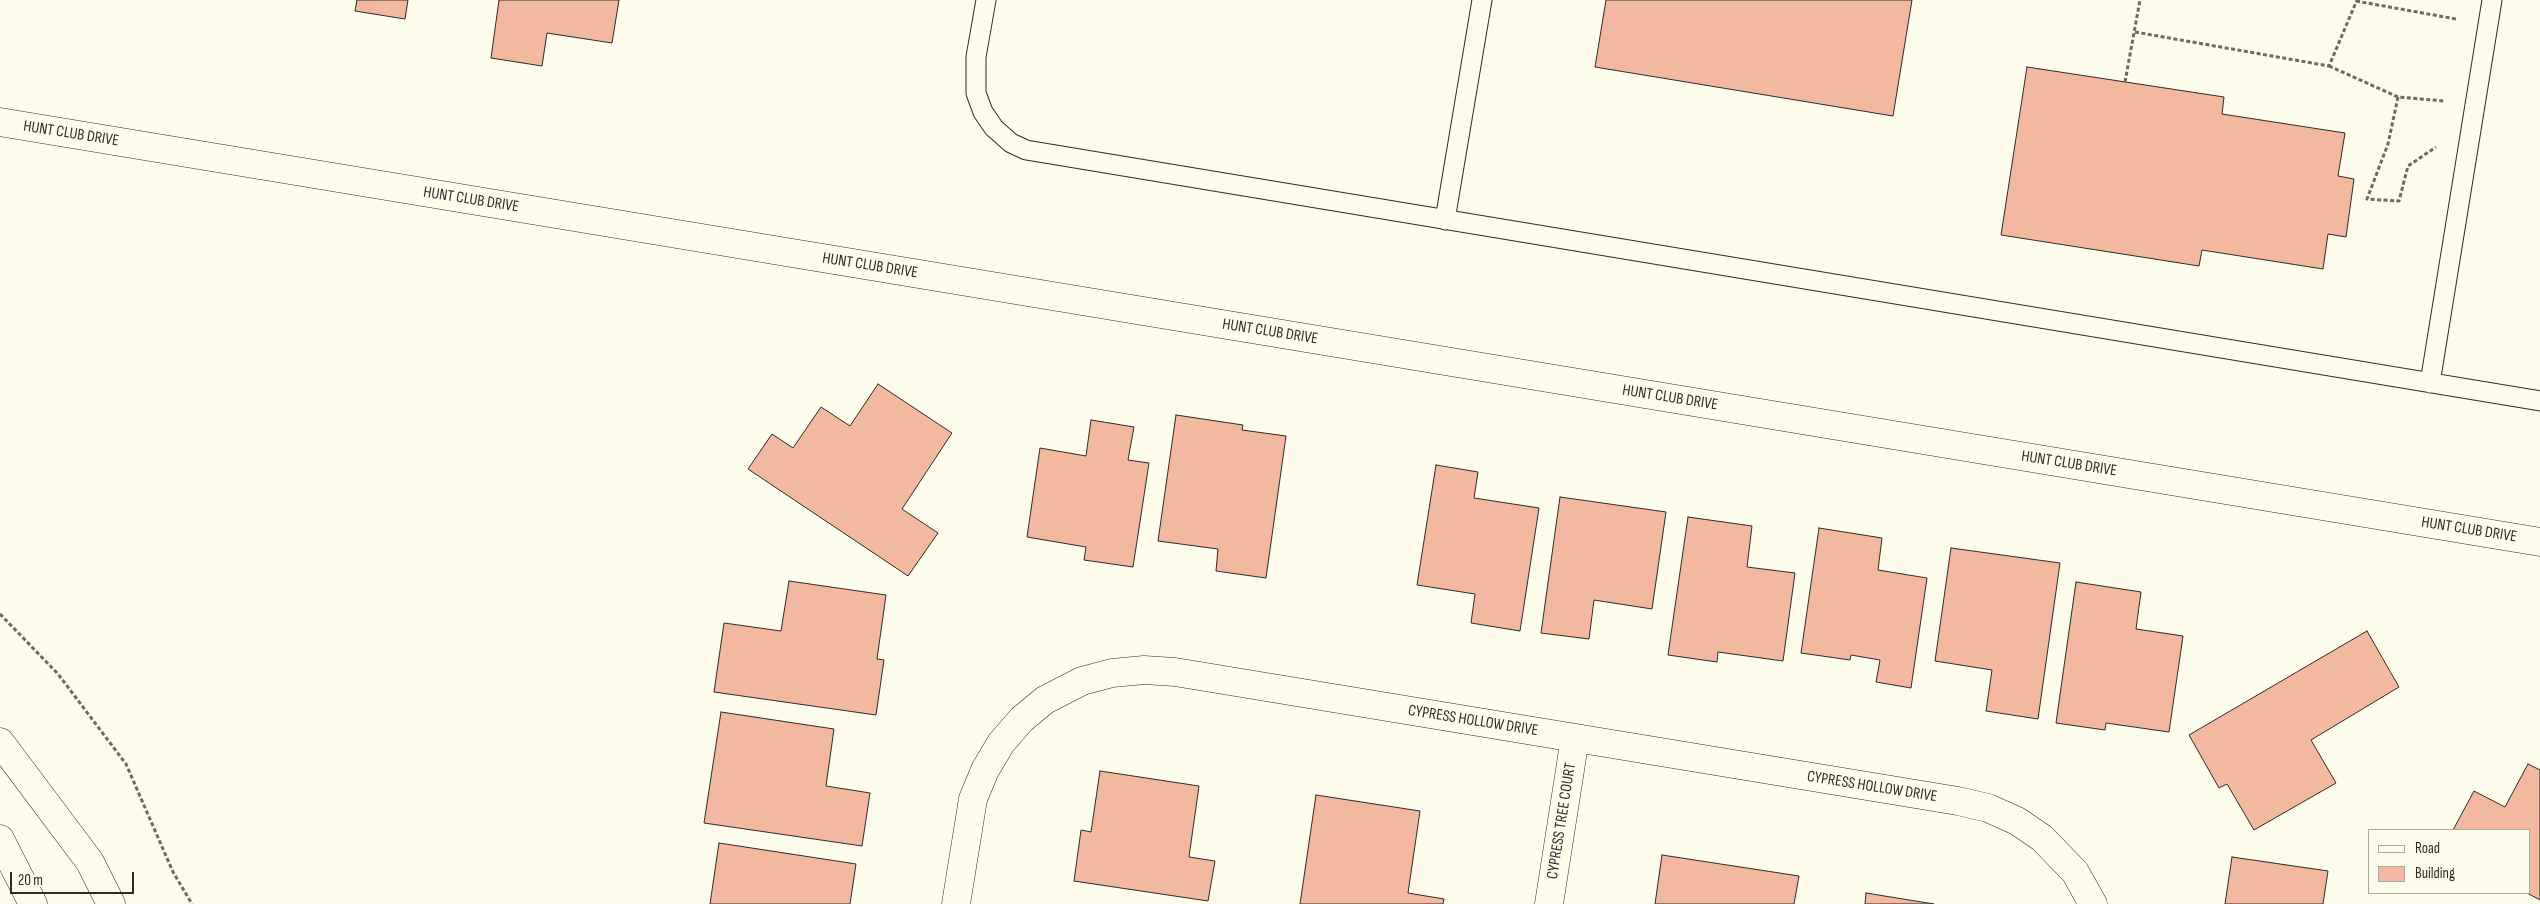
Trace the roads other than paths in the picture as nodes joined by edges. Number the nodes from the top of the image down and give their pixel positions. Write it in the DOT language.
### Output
graph roads {
  1 [pos="986,0"];
  2 [pos="1482,0"];
  3 [pos="2492,0"];
  4 [pos="0,122"];
  5 [pos="1445,220"];
  6 [pos="2430,383"];
  7 [pos="2540,401"];
  8 [pos="2540,542"];
  9 [pos="1575,738"];
  10 [pos="0,742"];
  11 [pos="0,839"];
  12 [pos="33,904"];
  13 [pos="111,904"];
  14 [pos="956,904"];
  15 [pos="1549,904"];
  16 [pos="2092,904"];
  1 -- 5 [label="lane"];
  2 -- 5 [label="lane"];
  3 -- 6 [label="lane"];
  4 -- 8 [label="street, HUNT CLUB DRIVE"];
  5 -- 6 [label="lane"];
  6 -- 7 [label="lane"];
  9 -- 14 [label="street, CYPRESS HOLLOW DRIVE"];
  9 -- 15 [label="street, CYPRESS TREE COURT"];
  9 -- 16 [label="street, CYPRESS HOLLOW DRIVE"];
  10 -- 13 [label="street"];
  11 -- 12 [label="street"];
}
